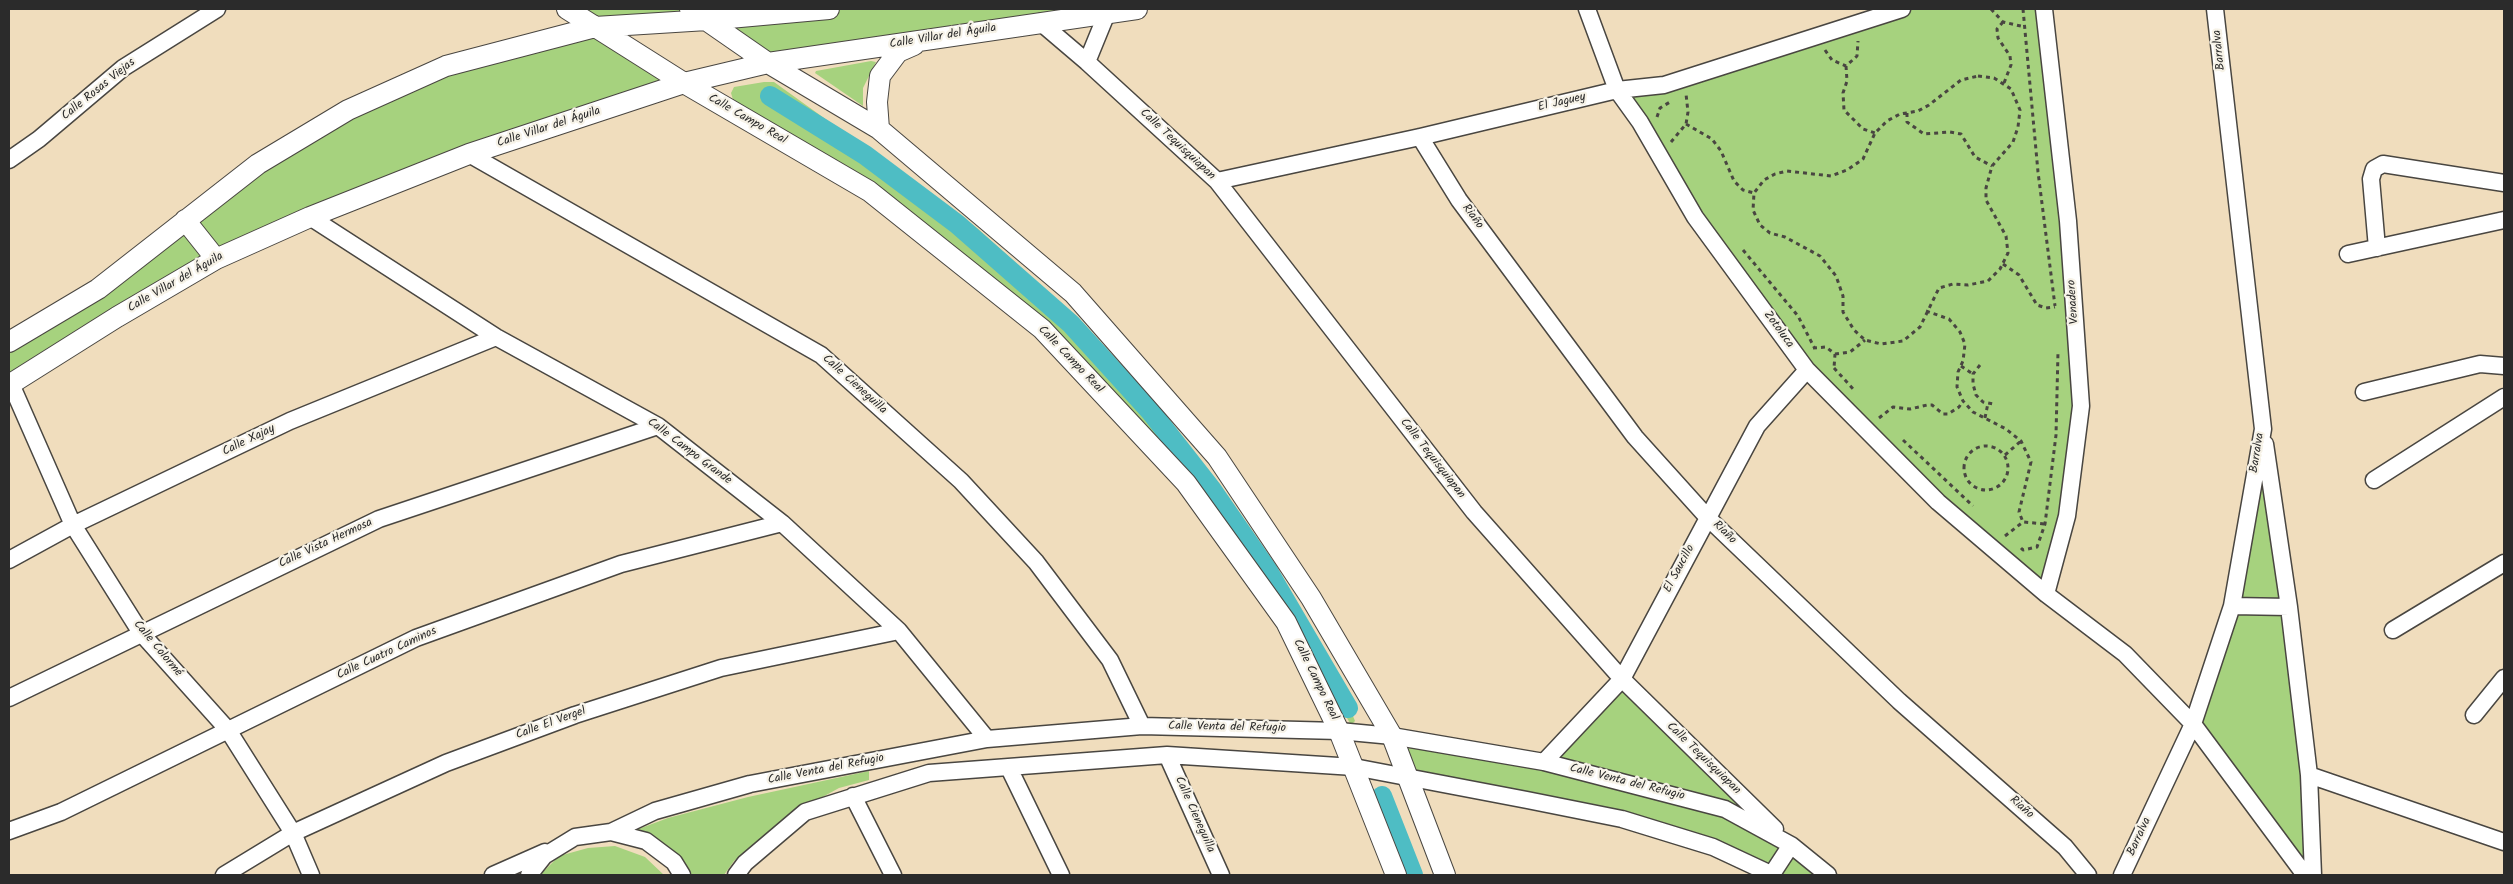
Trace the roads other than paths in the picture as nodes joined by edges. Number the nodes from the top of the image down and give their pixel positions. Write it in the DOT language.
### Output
graph roads {
  1 [pos="217,9"];
  2 [pos="567,9"];
  3 [pos="690,9"];
  4 [pos="829,9"];
  5 [pos="1137,9"];
  6 [pos="1588,9"];
  7 [pos="1902,9"];
  8 [pos="2044,9"];
  9 [pos="2216,9"];
  10 [pos="1107,13"];
  11 [pos="707,20"];
  12 [pos="1040,22"];
  13 [pos="595,27"];
  14 [pos="928,39"];
  15 [pos="1087,62"];
  16 [pos="768,63"];
  17 [pos="684,83"];
  18 [pos="1617,90"];
  19 [pos="879,129"];
  20 [pos="1420,137"];
  21 [pos="470,154"];
  22 [pos="9,160"];
  23 [pos="1217,181"];
  24 [pos="2504,183"];
  25 [pos="310,217"];
  26 [pos="185,220"];
  27 [pos="2504,220"];
  28 [pos="2377,248"];
  29 [pos="2348,254"];
  30 [pos="216,259"];
  31 [pos="496,337"];
  32 [pos="9,342"];
  33 [pos="2504,366"];
  34 [pos="1807,370"];
  35 [pos="10,384"];
  36 [pos="2364,392"];
  37 [pos="2504,397"];
  38 [pos="658,426"];
  39 [pos="2263,429"];
  40 [pos="2374,480"];
  41 [pos="1708,518"];
  42 [pos="782,523"];
  43 [pos="73,526"];
  44 [pos="9,560"];
  45 [pos="2504,563"];
  46 [pos="2046,594"];
  47 [pos="2232,606"];
  48 [pos="2288,607"];
  49 [pos="2393,630"];
  50 [pos="899,631"];
  51 [pos="141,632"];
  52 [pos="2504,678"];
  53 [pos="1622,679"];
  54 [pos="9,698"];
  55 [pos="2474,715"];
  56 [pos="2193,724"];
  57 [pos="1142,726"];
  58 [pos="228,730"];
  59 [pos="1339,731"];
  60 [pos="1392,736"];
  61 [pos="987,739"];
  62 [pos="1167,755"];
  63 [pos="1544,762"];
  64 [pos="1354,767"];
  65 [pos="1009,768"];
  66 [pos="2308,775"];
  67 [pos="1409,777"];
  68 [pos="853,796"];
  69 [pos="9,831"];
  70 [pos="611,832"];
  71 [pos="293,833"];
  72 [pos="2504,842"];
  73 [pos="565,843"];
  74 [pos="1790,845"];
  75 [pos="224,875"];
  76 [pos="311,875"];
  77 [pos="493,875"];
  78 [pos="529,875"];
  79 [pos="682,875"];
  80 [pos="736,875"];
  81 [pos="893,875"];
  82 [pos="1061,875"];
  83 [pos="1221,875"];
  84 [pos="1396,875"];
  85 [pos="1445,875"];
  86 [pos="1773,875"];
  87 [pos="1828,875"];
  88 [pos="2088,875"];
  89 [pos="2122,875"];
  90 [pos="2305,875"];
  91 [pos="2313,875"];
  1 -- 22 [label="street, Calle Rosas Viejas"];
  2 -- 13 [label="street, Calle Campo Real"];
  3 -- 11 [label="street"];
  4 -- 11 [label="street"];
  5 -- 10 [label="street, Calle Villar del Águila"];
  6 -- 18 [label="street, Zotoluca"];
  7 -- 18 [label="street, El Jaguey"];
  8 -- 46 [label="street, Venadero"];
  9 -- 39 [label="street, Barralva"];
  10 -- 12 [label="street, Calle Villar del Águila"];
  10 -- 15 [label="street"];
  11 -- 13 [label="street"];
  11 -- 16 [label="street"];
  12 -- 14 [label="street, Calle Villar del Águila"];
  12 -- 15 [label="street, Calle Tequisquiapan"];
  13 -- 17 [label="street, Calle Campo Real"];
  13 -- 26 [label="street"];
  14 -- 16 [label="street, Calle Villar del Águila"];
  14 -- 19 [label="street"];
  15 -- 23 [label="street, Calle Tequisquiapan"];
  16 -- 17 [label="street, Calle Villar del Águila"];
  16 -- 19 [label="street"];
  17 -- 21 [label="street, Calle Villar del Águila"];
  17 -- 59 [label="street, Calle Campo Real"];
  18 -- 20 [label="street, El Jaguey"];
  18 -- 34 [label="street, Zotoluca"];
  19 -- 60 [label="street"];
  20 -- 23 [label="street, El Jaguey"];
  20 -- 41 [label="street, Riaño"];
  21 -- 25 [label="street, Calle Villar del Águila"];
  21 -- 57 [label="street, Calle Cieneguilla"];
  23 -- 53 [label="street, Calle Tequisquiapan"];
  24 -- 28 [label="street"];
  25 -- 30 [label="street, Calle Villar del Águila"];
  25 -- 31 [label="street, Calle Campo Grande"];
  26 -- 30 [label="street"];
  26 -- 32 [label="street"];
  27 -- 28 [label="street"];
  28 -- 29 [label="street"];
  30 -- 35 [label="street, Calle Villar del Águila"];
  31 -- 38 [label="street, Calle Campo Grande"];
  31 -- 43 [label="street, Calle Xajay"];
  33 -- 36 [label="street"];
  34 -- 41 [label="street, El Saucillo"];
  34 -- 46 [label="street, Zotoluca"];
  35 -- 43 [label="street, Calle Colormé"];
  37 -- 40 [label="street"];
  38 -- 42 [label="street, Calle Campo Grande"];
  38 -- 51 [label="street, Calle Vista Hermosa"];
  39 -- 47 [label="street, Barralva"];
  39 -- 48 [label="street"];
  41 -- 53 [label="street, El Saucillo"];
  41 -- 88 [label="street, Riaño"];
  42 -- 50 [label="street, Calle Campo Grande"];
  42 -- 58 [label="street, Calle Cuatro Caminos"];
  43 -- 44 [label="street, Calle Xajay"];
  43 -- 51 [label="street, Calle Colormé"];
  45 -- 49 [label="street"];
  46 -- 56 [label="street, Zotoluca"];
  47 -- 48 [label="street"];
  47 -- 56 [label="street, Barralva"];
  48 -- 66 [label="street"];
  50 -- 61 [label="street, Calle Campo Grande"];
  50 -- 71 [label="street, Calle El Vergel"];
  51 -- 54 [label="street, Calle Vista Hermosa"];
  51 -- 58 [label="street, Calle Colormé"];
  52 -- 55 [label="street"];
  53 -- 63 [label="street, El Saucillo"];
  53 -- 74 [label="street, Calle Tequisquiapan"];
  56 -- 89 [label="street, Barralva"];
  56 -- 90 [label="street, Zotoluca"];
  57 -- 59 [label="street, Calle Venta del Refugio"];
  57 -- 61 [label="street, Calle Venta del Refugio"];
  58 -- 69 [label="street, Calle Cuatro Caminos"];
  58 -- 71 [label="street, Calle Colormé"];
  59 -- 60 [label="street, Calle Venta del Refugio"];
  59 -- 64 [label="street, Calle Campo Real"];
  60 -- 63 [label="street, Calle Venta del Refugio"];
  60 -- 67 [label="street"];
  61 -- 70 [label="street, Calle Venta del Refugio"];
  62 -- 64 [label="street"];
  62 -- 65 [label="street"];
  62 -- 83 [label="street, Calle Cieneguilla"];
  63 -- 74 [label="street, Calle Venta del Refugio"];
  64 -- 67 [label="street"];
  64 -- 84 [label="street, Calle Campo Real"];
  65 -- 68 [label="street"];
  65 -- 82 [label="street"];
  66 -- 72 [label="street"];
  66 -- 91 [label="street"];
  67 -- 85 [label="street"];
  67 -- 86 [label="street"];
  68 -- 80 [label="street"];
  68 -- 81 [label="street"];
  70 -- 73 [label="street"];
  70 -- 79 [label="street"];
  71 -- 75 [label="street, Calle El Vergel"];
  71 -- 76 [label="street, Calle Colormé"];
  73 -- 77 [label="street"];
  73 -- 78 [label="street"];
  74 -- 86 [label="street"];
  74 -- 87 [label="street, Calle Venta del Refugio"];
}
